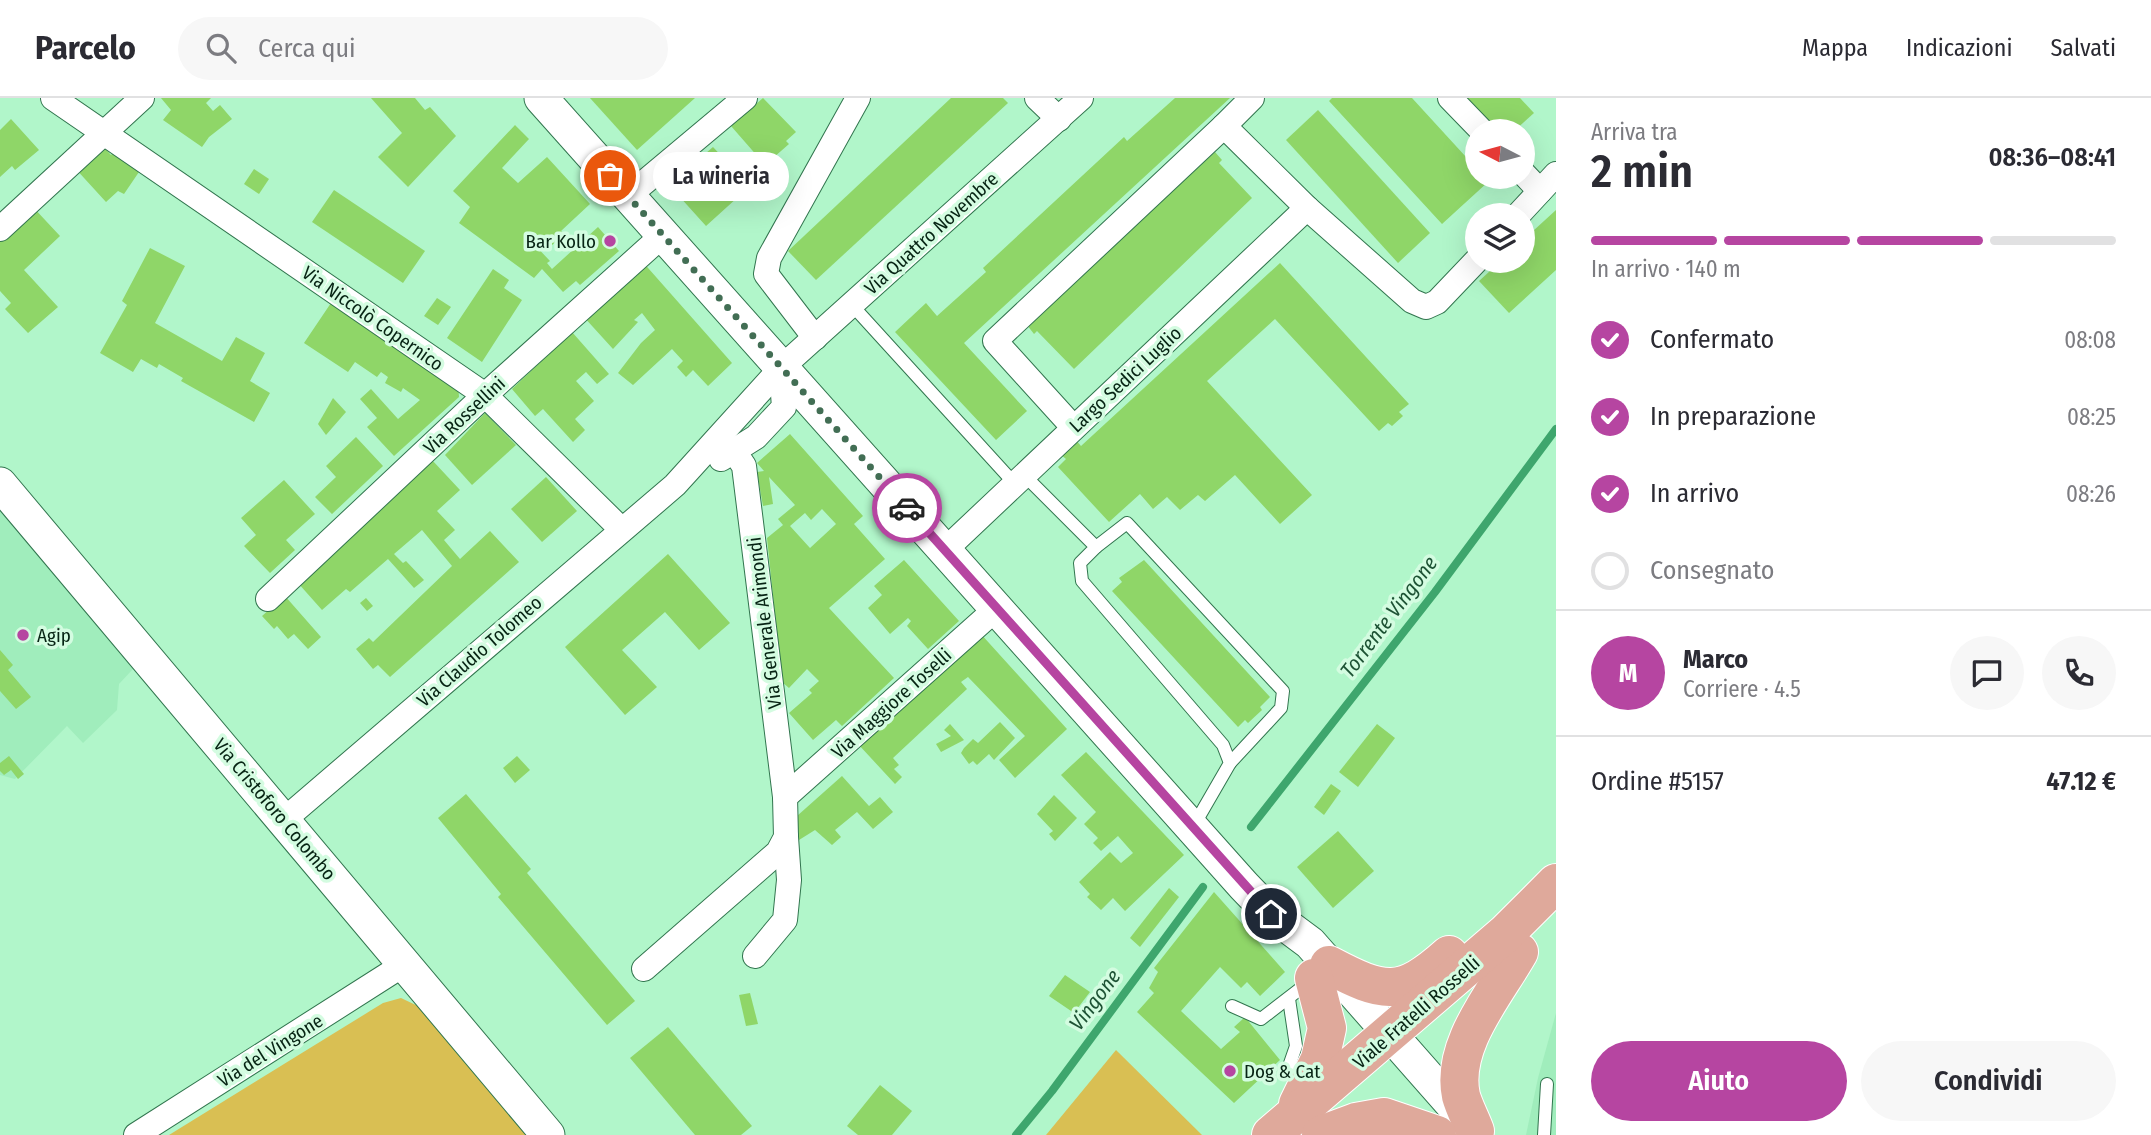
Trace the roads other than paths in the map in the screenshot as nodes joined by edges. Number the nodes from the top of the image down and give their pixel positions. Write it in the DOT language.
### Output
graph roads {
  1 [pos="53,98"];
  2 [pos="142,98"];
  3 [pos="541,98"];
  4 [pos="745,98"];
  5 [pos="858,98"];
  6 [pos="1037,98"];
  7 [pos="1081,98"];
  8 [pos="1252,98"];
  9 [pos="1450,98"];
  10 [pos="1059,119"];
  11 [pos="1470,119"];
  12 [pos="1224,126"];
  13 [pos="104,132"];
  14 [pos="1548,183"];
  15 [pos="628,196"];
  16 [pos="1529,203"];
  17 [pos="1307,208"];
  18 [pos="0,229"];
  19 [pos="663,235"];
  20 [pos="1465,273"];
  21 [pos="851,304"];
  22 [pos="815,338"];
  23 [pos="781,368"];
  24 [pos="485,395"];
  25 [pos="1073,427"];
  26 [pos="734,451"];
  27 [pos="1019,480"];
  28 [pos="0,484"];
  29 [pos="675,485"];
  30 [pos="621,529"];
  31 [pos="1096,547"];
  32 [pos="945,550"];
  33 [pos="268,599"];
  34 [pos="996,608"];
  35 [pos="1230,764"];
  36 [pos="785,797"];
  37 [pos="285,819"];
  38 [pos="786,837"];
  39 [pos="1202,838"];
  40 [pos="1556,867"];
  41 [pos="1556,883"];
  42 [pos="1556,915"];
  43 [pos="1520,953"];
  44 [pos="755,956"];
  45 [pos="403,965"];
  46 [pos="644,969"];
  47 [pos="1311,981"];
  48 [pos="1231,1006"];
  49 [pos="1390,1050"];
  50 [pos="1287,1072"];
  51 [pos="1547,1084"];
  52 [pos="1298,1131"];
  53 [pos="1468,1134"];
  54 [pos="136,1135"];
  55 [pos="548,1135"];
  56 [pos="1437,1135"];
  57 [pos="1544,1135"];
  1 -- 13 [label="street, Via Niccolò Copernico"];
  2 -- 13 [label="street"];
  3 -- 15 [label="main road"];
  4 -- 15 [label="street"];
  5 -- 22 [label="street"];
  6 -- 10 [label="street"];
  7 -- 10 [label="street, Via Quattro Novembre"];
  8 -- 12 [label="street"];
  9 -- 11 [label="street"];
  10 -- 21 [label="street, Via Quattro Novembre"];
  12 -- 17 [label="street"];
  12 -- 25 [label="street"];
  13 -- 18 [label="street"];
  13 -- 24 [label="street, Via Niccolò Copernico"];
  14 -- 16 [label="street"];
  15 -- 19 [label="main road"];
  17 -- 20 [label="street"];
  17 -- 25 [label="street, Largo Sedici Luglio"];
  19 -- 23 [label="main road"];
  19 -- 24 [label="street, Via Rossellini"];
  21 -- 22 [label="street, Via Quattro Novembre"];
  21 -- 27 [label="lane"];
  22 -- 23 [label="street, Via Quattro Novembre"];
  23 -- 26 [label="street, Via Claudio Tolomeo"];
  23 -- 29 [label="street, Via Claudio Tolomeo"];
  23 -- 32 [label="main road"];
  24 -- 30 [label="street, Via Niccolò Copernico"];
  24 -- 33 [label="street, Via Rossellini"];
  25 -- 27 [label="street, Largo Sedici Luglio"];
  26 -- 29 [label="street, Via Claudio Tolomeo"];
  26 -- 36 [label="street, Via Generale Arimondi"];
  27 -- 31 [label="lane"];
  27 -- 32 [label="street, Largo Sedici Luglio"];
  28 -- 37 [label="main road, Via Cristoforo Colombo"];
  29 -- 30 [label="street, Via Claudio Tolomeo"];
  30 -- 37 [label="street, Via Claudio Tolomeo"];
  31 -- 35 [label="lane"];
  31 -- 35 [label="lane"];
  32 -- 34 [label="main road"];
  34 -- 36 [label="street, Via Maggiore Toselli"];
  34 -- 39 [label="main road"];
  35 -- 39 [label="lane"];
  36 -- 38 [label="street, Via Generale Arimondi"];
  37 -- 45 [label="main road, Via Cristoforo Colombo"];
  38 -- 44 [label="street, Via Generale Arimondi"];
  38 -- 46 [label="street"];
  39 -- 47 [label="main road"];
  40 -- 47 [label="main road"];
  41 -- 49 [label="main road, Viale Fratelli Rosselli"];
  42 -- 43 [label="main road, Viale Fratelli Rosselli"];
  43 -- 49 [label="main road, Viale Fratelli Rosselli"];
  43 -- 53 [label="main road"];
  45 -- 54 [label="street, Via del Vingone"];
  45 -- 55 [label="main road, Via Cristoforo Colombo"];
  47 -- 48 [label="lane"];
  47 -- 49 [label="main road"];
  47 -- 50 [label="lane"];
  47 -- 52 [label="main road"];
  49 -- 52 [label="main road, Viale Fratelli Rosselli"];
  49 -- 53 [label="main road"];
  51 -- 57 [label="lane"];
  52 -- 56 [label="main road"];
}
